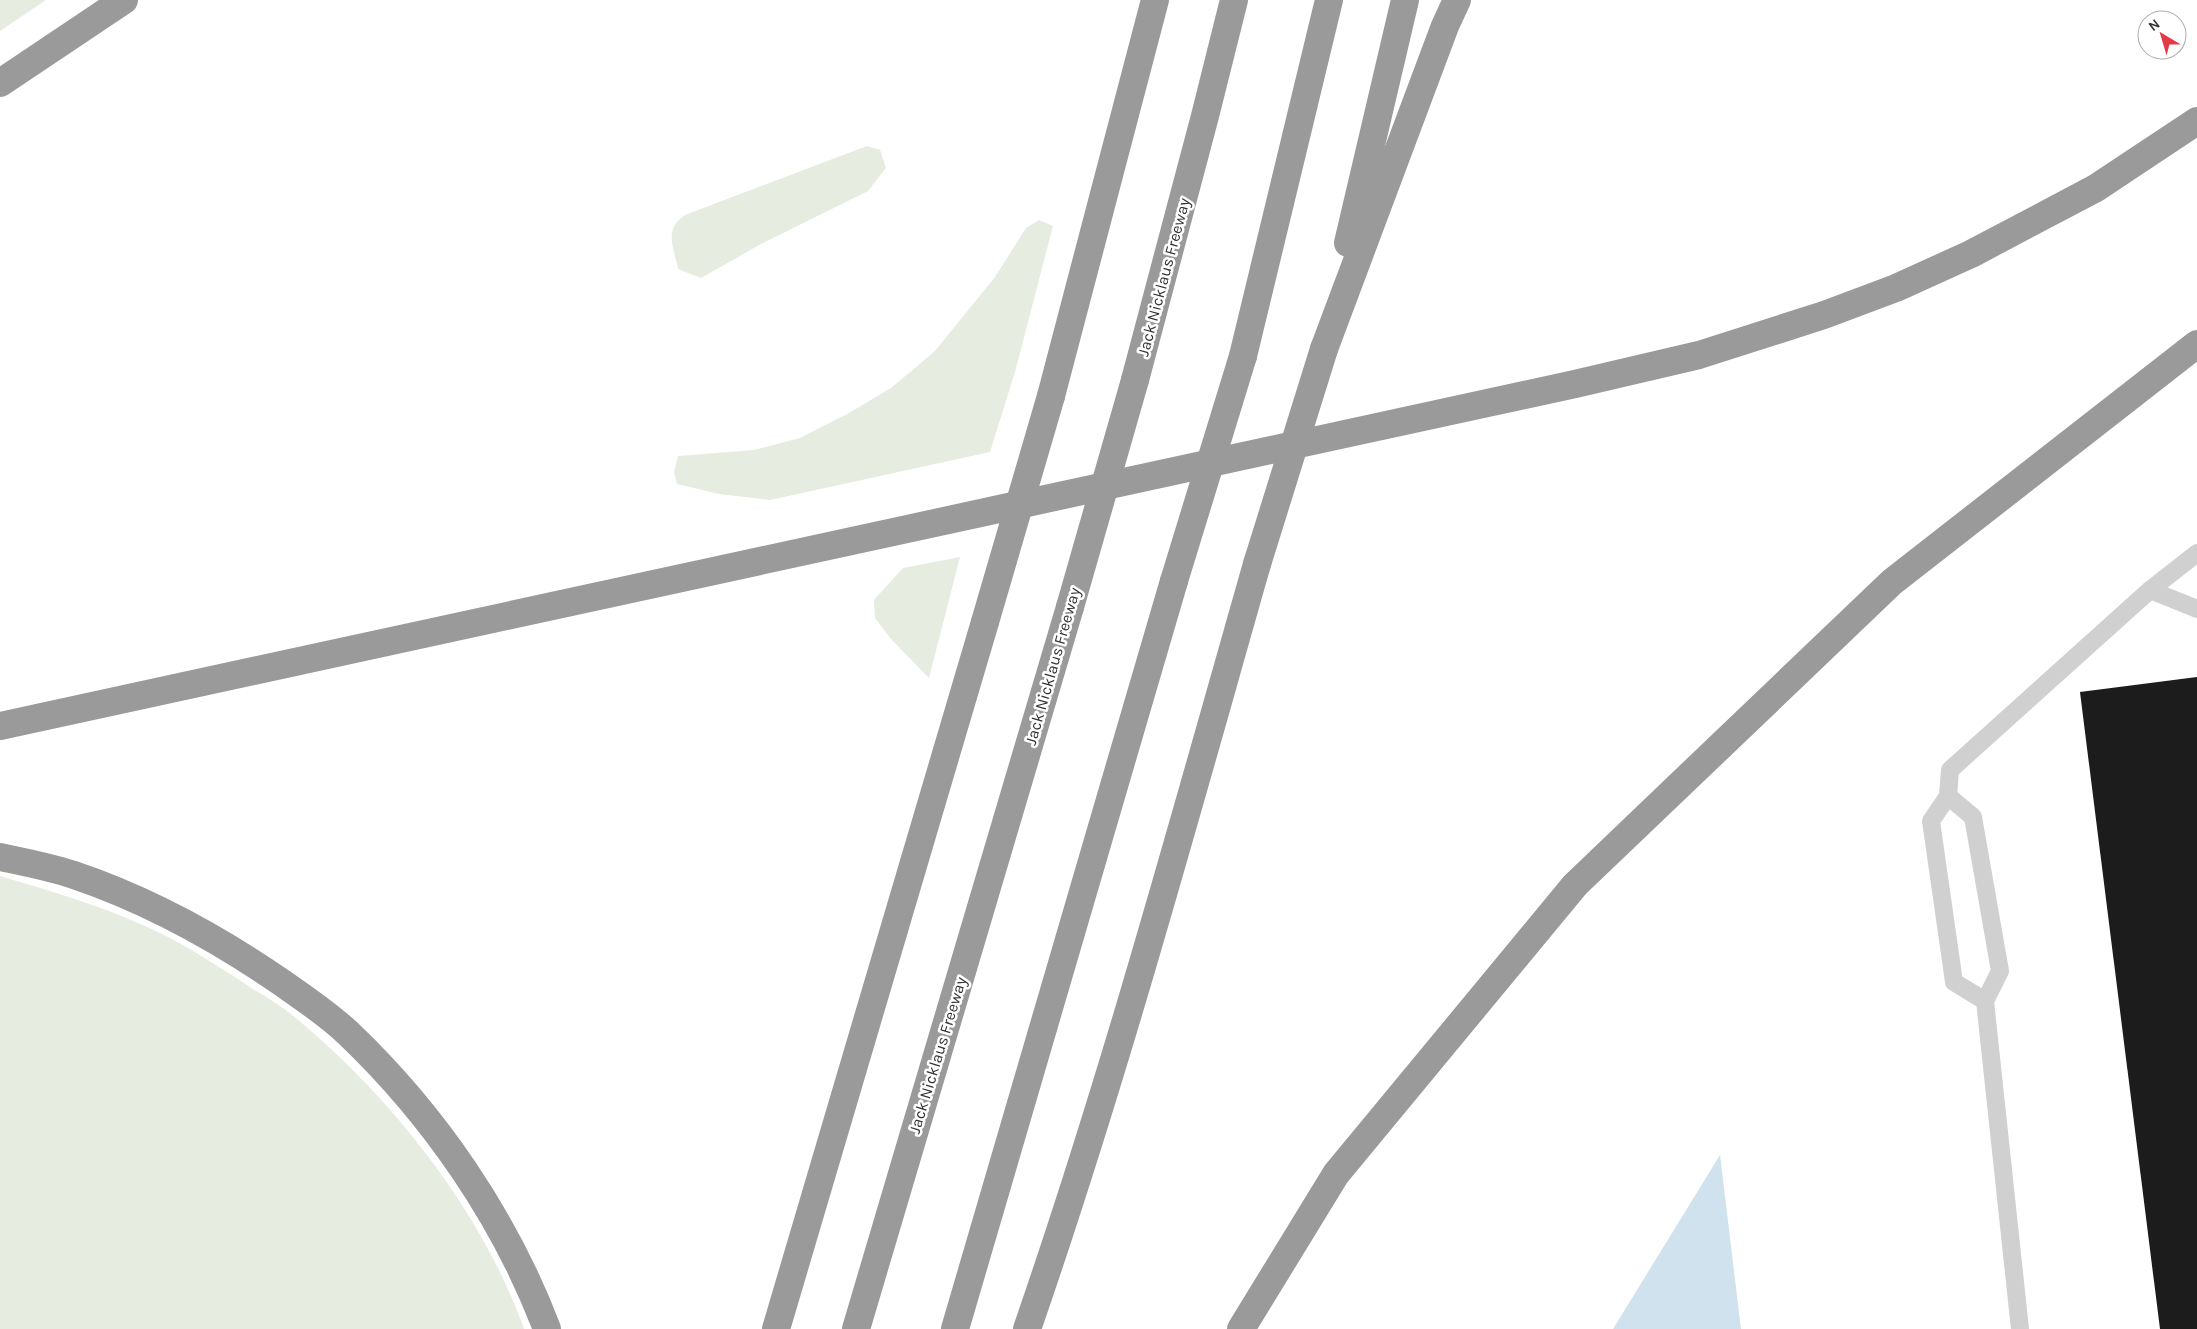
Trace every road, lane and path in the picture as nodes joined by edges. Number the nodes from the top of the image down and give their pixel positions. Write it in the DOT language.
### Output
graph roads {
  1 [pos="124,0"];
  2 [pos="1155,0"];
  3 [pos="1234,0"];
  4 [pos="1329,0"];
  5 [pos="1405,0"];
  6 [pos="1457,0"];
  7 [pos="0,83"];
  8 [pos="2197,121"];
  9 [pos="2197,344"];
  10 [pos="1324,349"];
  11 [pos="2197,553"];
  12 [pos="2150,590"];
  13 [pos="2197,609"];
  14 [pos="0,726"];
  15 [pos="1948,796"];
  16 [pos="0,857"];
  17 [pos="1985,1001"];
  18 [pos="547,1329"];
  19 [pos="776,1329"];
  20 [pos="856,1329"];
  21 [pos="955,1329"];
  22 [pos="1027,1329"];
  23 [pos="1241,1329"];
  24 [pos="2020,1329"];
  1 -- 7 [label="highway"];
  2 -- 19 [label="highway, bridge"];
  3 -- 20 [label="highway, Jack Nicklaus Freeway, bridge"];
  4 -- 21 [label="highway, bridge"];
  5 -- 10 [label="highway"];
  6 -- 10 [label="highway"];
  8 -- 14 [label="highway"];
  9 -- 23 [label="highway"];
  10 -- 22 [label="highway, bridge"];
  11 -- 12 [label="lane"];
  12 -- 13 [label="lane"];
  12 -- 15 [label="lane"];
  15 -- 17 [label="lane"];
  15 -- 17 [label="lane"];
  16 -- 18 [label="highway"];
  17 -- 24 [label="lane"];
}
